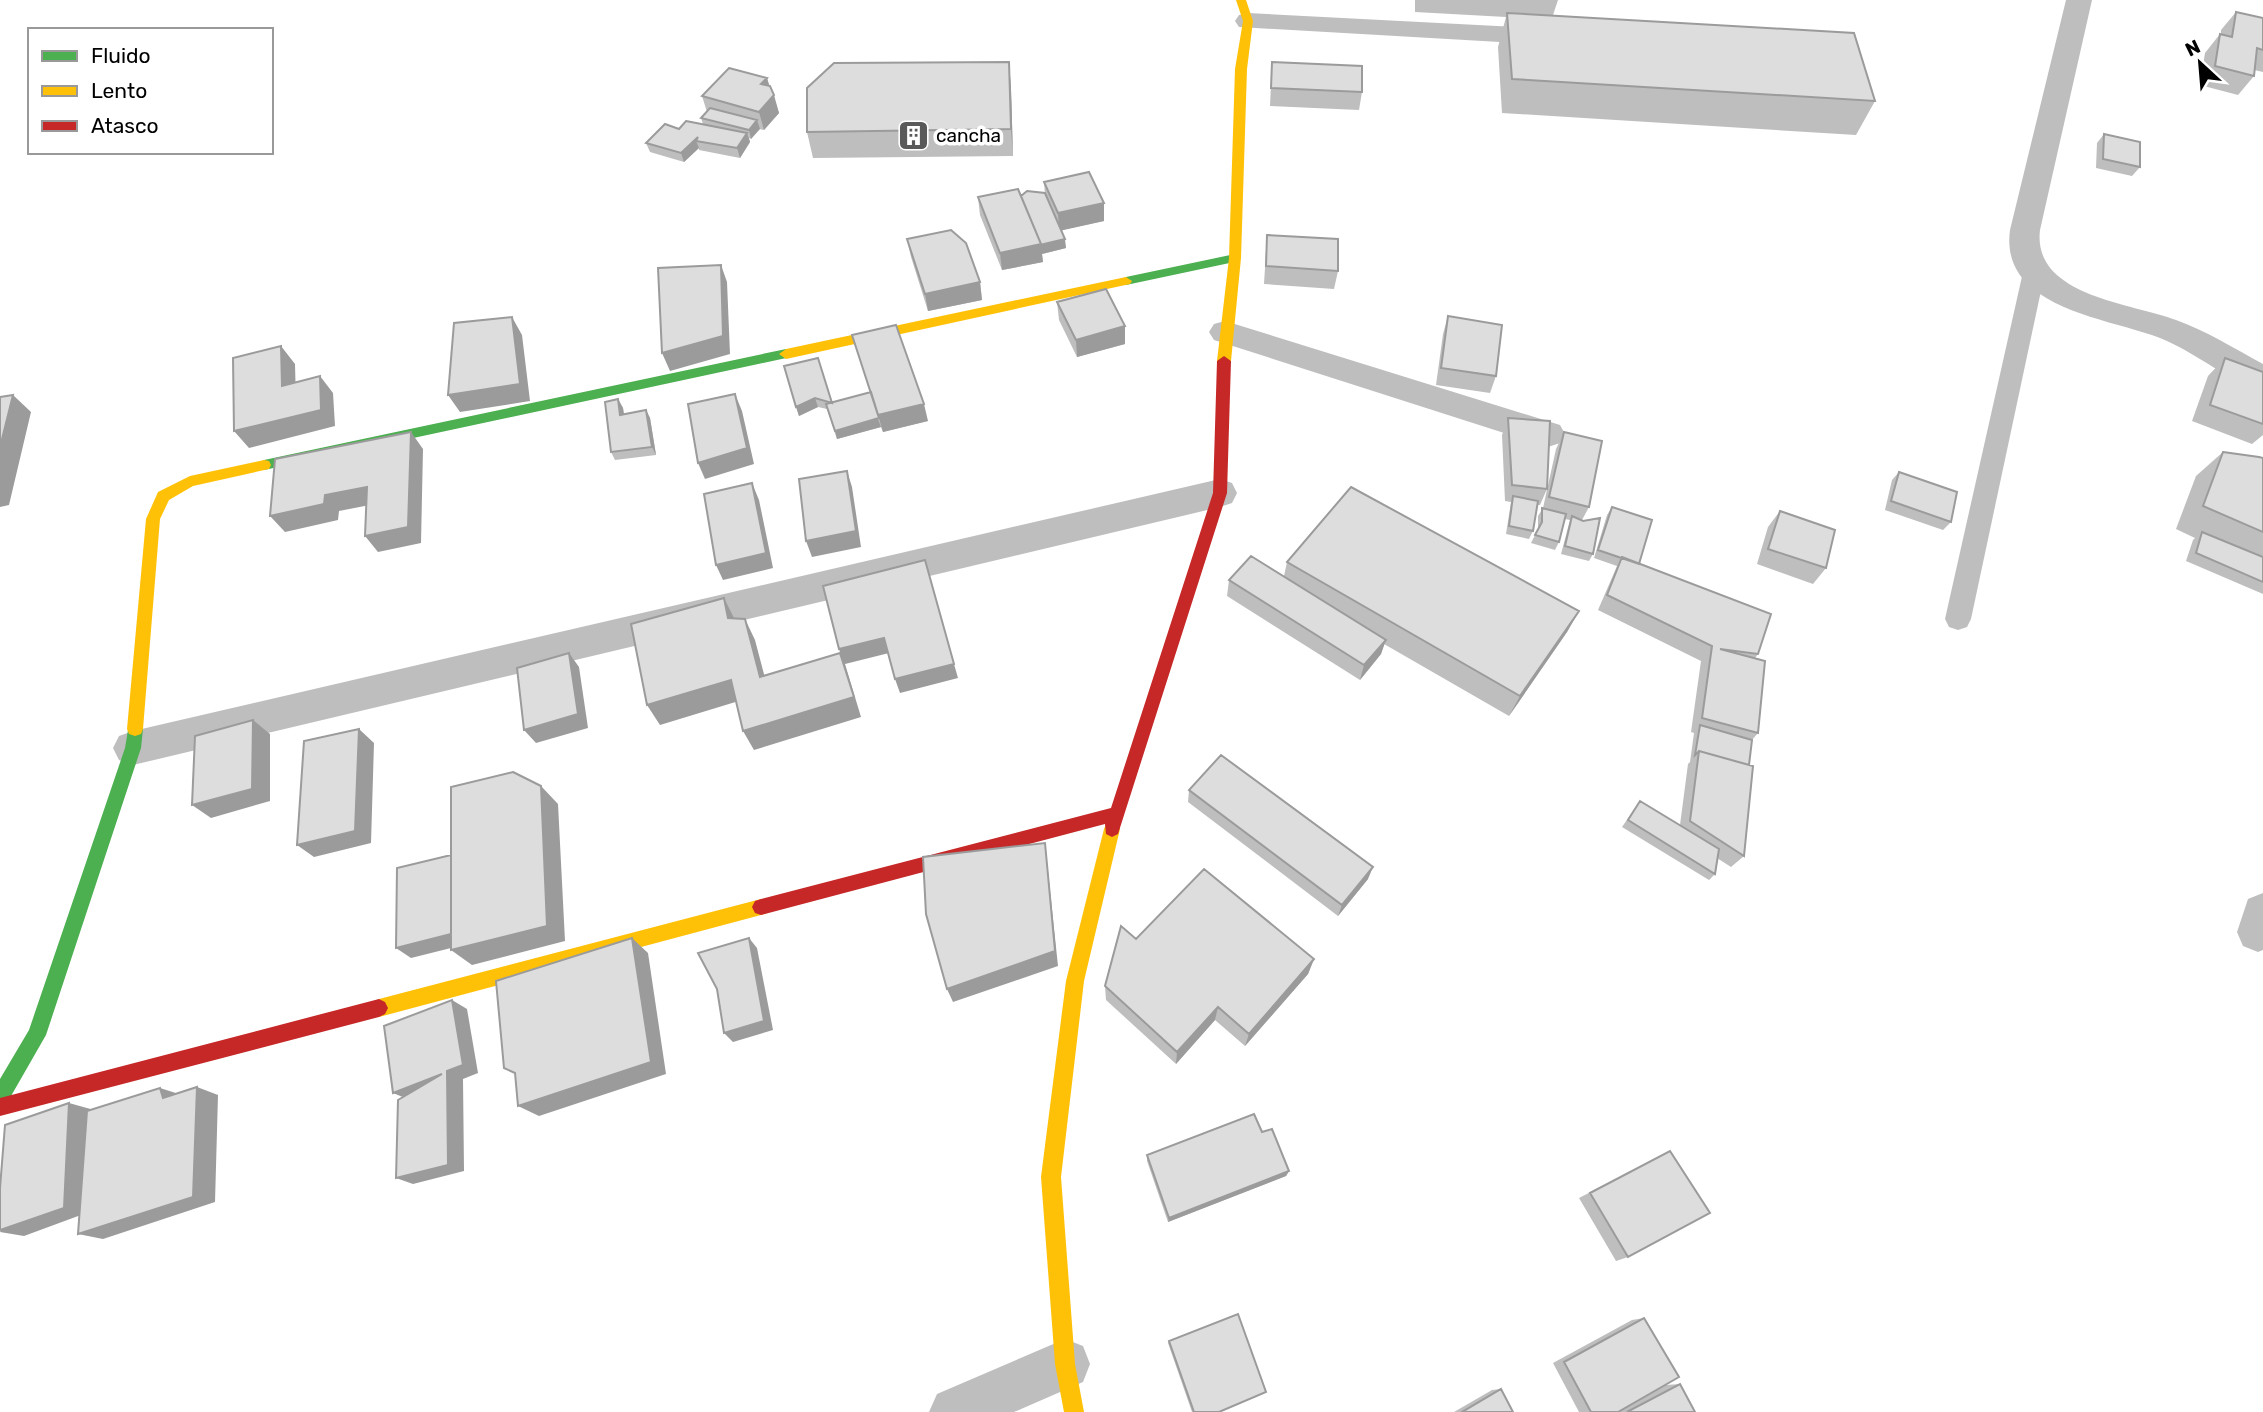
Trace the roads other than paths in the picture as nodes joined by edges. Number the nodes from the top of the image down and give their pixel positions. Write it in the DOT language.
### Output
graph roads {
  1 [pos="2079,0"];
  2 [pos="1245,11"];
  3 [pos="1573,38"];
  4 [pos="1235,258"];
  5 [pos="2034,272"];
  6 [pos="1225,332"];
  7 [pos="2263,379"];
  8 [pos="1548,434"];
  9 [pos="1220,493"];
  10 [pos="1958,619"];
  11 [pos="133,748"];
  12 [pos="1116,814"];
  13 [pos="0,1097"];
  14 [pos="0,1107"];
  15 [pos="1065,1364"];
  16 [pos="955,1412"];
  17 [pos="1074,1412"];
  1 -- 5 [label="street"];
  2 -- 3 [label="street"];
  2 -- 4 [label="street"];
  4 -- 6 [label="street"];
  4 -- 11 [label="street"];
  5 -- 7 [label="street"];
  5 -- 10 [label="lane"];
  6 -- 8 [label="street"];
  6 -- 9 [label="street"];
  9 -- 11 [label="street"];
  9 -- 12 [label="street"];
  11 -- 13 [label="street"];
  12 -- 14 [label="street"];
  12 -- 15 [label="street"];
  15 -- 16 [label="street"];
  15 -- 17 [label="street"];
}
